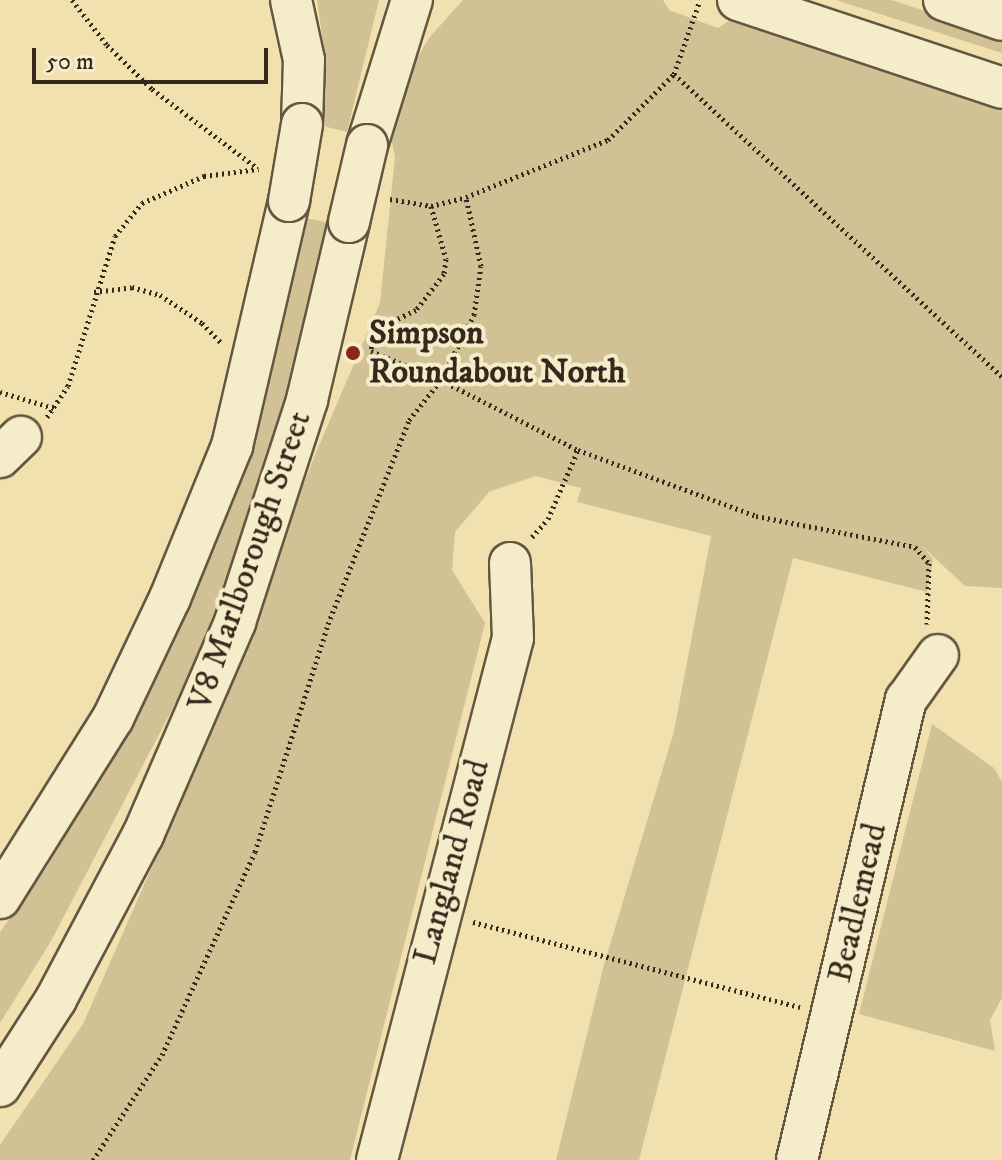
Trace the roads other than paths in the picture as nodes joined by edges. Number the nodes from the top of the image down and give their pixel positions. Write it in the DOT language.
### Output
graph roads {
  1 [pos="291,0"];
  2 [pos="412,0"];
  3 [pos="944,0"];
  4 [pos="743,2"];
  5 [pos="1002,20"];
  6 [pos="1002,88"];
  7 [pos="510,563"];
  8 [pos="938,655"];
  9 [pos="0,898"];
  10 [pos="0,1086"];
  11 [pos="377,1160"];
  12 [pos="797,1160"];
  1 -- 9 [label="street, V8 Marlborough Street, bridge"];
  2 -- 10 [label="street, V8 Marlborough Street, bridge"];
  3 -- 5 [label="street"];
  4 -- 6 [label="street"];
  7 -- 11 [label="street, Langland Road"];
  8 -- 12 [label="street, Beadlemead"];
}
